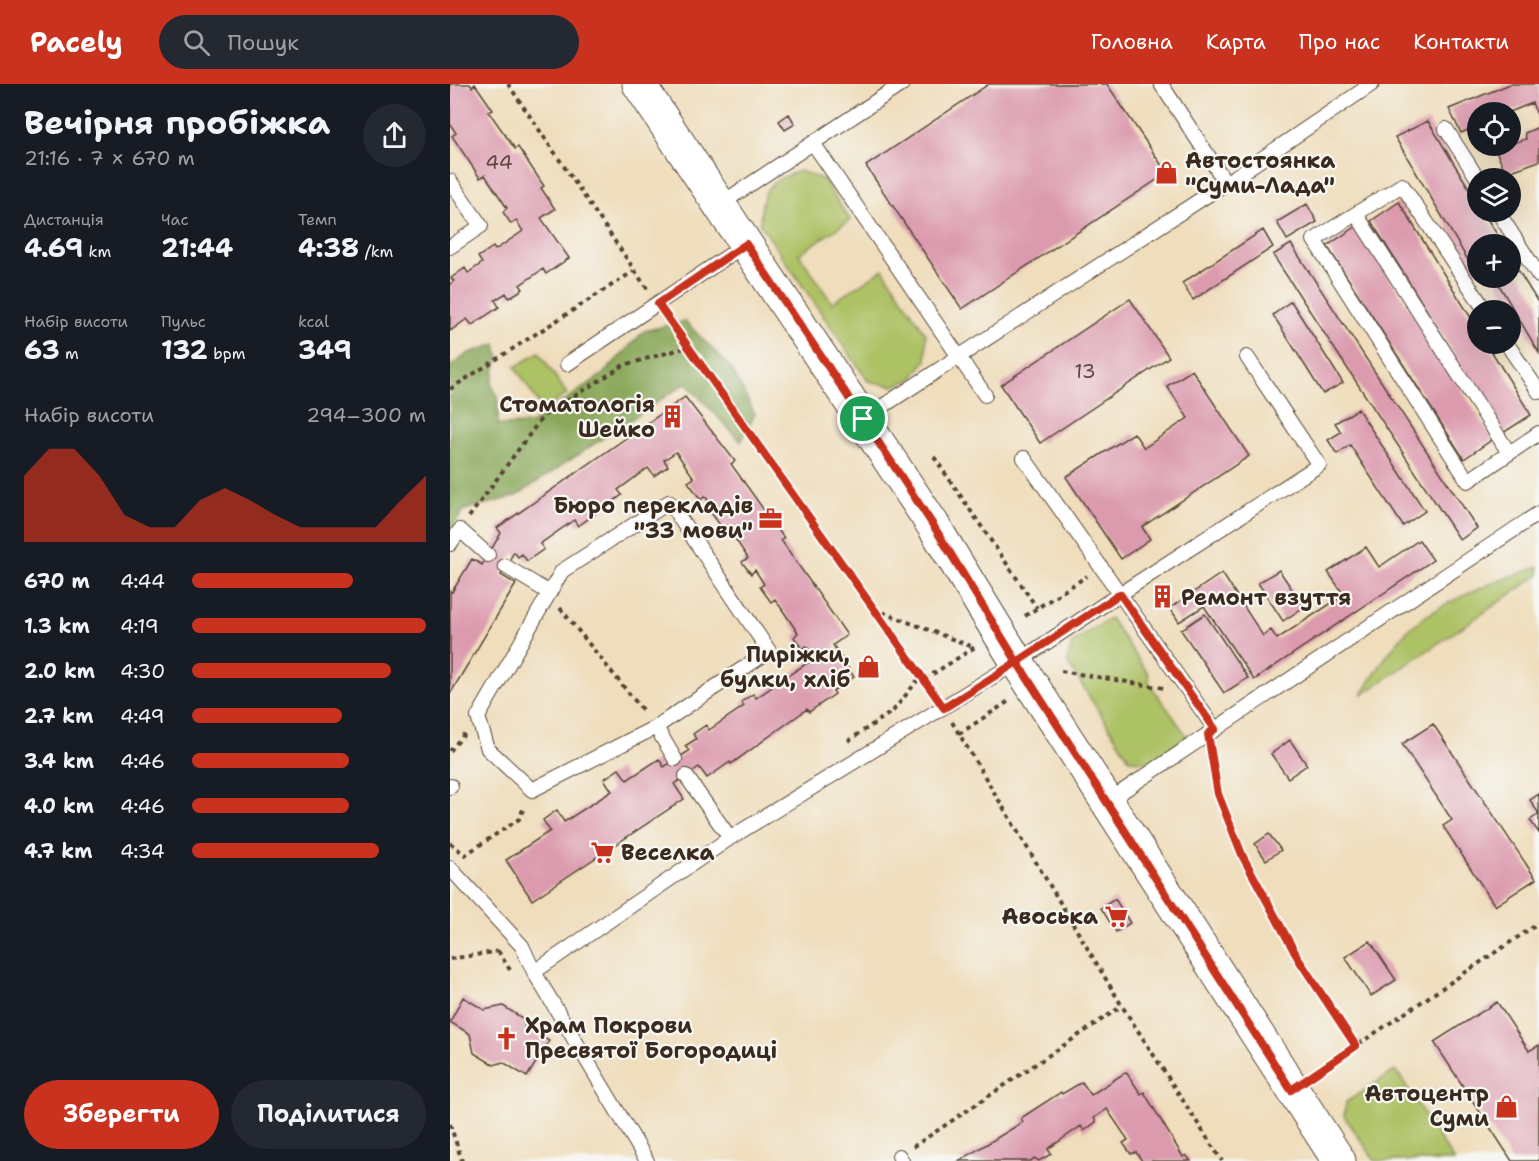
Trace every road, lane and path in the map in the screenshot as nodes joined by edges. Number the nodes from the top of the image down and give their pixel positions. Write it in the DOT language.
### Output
graph roads {
  1 [pos="508,84"];
  2 [pos="639,84"];
  3 [pos="902,84"];
  4 [pos="1161,84"];
  5 [pos="1372,84"];
  6 [pos="1446,129"];
  7 [pos="813,143"];
  8 [pos="1471,168"];
  9 [pos="450,181"];
  10 [pos="1226,183"];
  11 [pos="719,205"];
  12 [pos="1356,214"];
  13 [pos="1504,222"];
  14 [pos="746,244"];
  15 [pos="450,248"];
  16 [pos="634,271"];
  17 [pos="1539,276"];
  18 [pos="1478,300"];
  19 [pos="658,304"];
  20 [pos="688,346"];
  21 [pos="1514,354"];
  22 [pos="960,357"];
  23 [pos="1247,357"];
  24 [pos="567,364"];
  25 [pos="450,389"];
  26 [pos="1539,392"];
  27 [pos="985,395"];
  28 [pos="863,419"];
  29 [pos="1539,433"];
  30 [pos="1509,453"];
  31 [pos="934,458"];
  32 [pos="1024,458"];
  33 [pos="1539,513"];
  34 [pos="460,530"];
  35 [pos="450,544"];
  36 [pos="488,555"];
  37 [pos="505,566"];
  38 [pos="1101,567"];
  39 [pos="548,592"];
  40 [pos="1120,594"];
  41 [pos="1037,608"];
  42 [pos="873,609"];
  43 [pos="1025,616"];
  44 [pos="982,643"];
  45 [pos="975,647"];
  46 [pos="1017,662"];
  47 [pos="1061,670"];
  48 [pos="924,677"];
  49 [pos="1189,692"];
  50 [pos="1010,701"];
  51 [pos="944,708"];
  52 [pos="656,727"];
  53 [pos="1212,731"];
  54 [pos="960,734"];
  55 [pos="845,743"];
  56 [pos="675,759"];
  57 [pos="686,776"];
  58 [pos="532,790"];
  59 [pos="1108,801"];
  60 [pos="730,838"];
  61 [pos="450,843"];
  62 [pos="450,868"];
  63 [pos="1539,923"];
  64 [pos="522,946"];
  65 [pos="450,959"];
  66 [pos="534,972"];
  67 [pos="1122,1006"];
  68 [pos="1356,1046"];
  69 [pos="1291,1090"];
  70 [pos="450,1124"];
  71 [pos="901,1159"];
  72 [pos="462,1161"];
  73 [pos="646,1161"];
  74 [pos="1222,1161"];
  75 [pos="1339,1161"];
  1 -- 16 [label="path"];
  2 -- 11 [label="main road"];
  3 -- 7 [label="lane"];
  4 -- 10 [label="lane"];
  5 -- 10 [label="lane"];
  6 -- 8 [label="lane"];
  7 -- 11 [label="lane"];
  7 -- 22 [label="lane"];
  9 -- 15 [label="lane"];
  10 -- 22 [label="lane"];
  11 -- 14 [label="main road"];
  12 -- 18 [label="lane"];
  12 -- 30 [label="lane"];
  12 -- 30 [label="lane"];
  13 -- 17 [label="lane"];
  14 -- 19 [label="lane"];
  14 -- 28 [label="main road"];
  16 -- 19 [label="path"];
  16 -- 25 [label="path"];
  19 -- 20 [label="path"];
  19 -- 24 [label="lane"];
  20 -- 34 [label="path"];
  20 -- 42 [label="path"];
  21 -- 26 [label="lane"];
  22 -- 27 [label="lane"];
  22 -- 28 [label="lane"];
  23 -- 40 [label="lane"];
  28 -- 46 [label="main road"];
  29 -- 30 [label="lane"];
  31 -- 41 [label="path"];
  32 -- 38 [label="lane"];
  33 -- 53 [label="lane"];
  34 -- 35 [label="lane"];
  34 -- 36 [label="lane"];
  37 -- 39 [label="lane"];
  38 -- 40 [label="lane"];
  38 -- 41 [label="path"];
  39 -- 52 [label="path"];
  39 -- 52 [label="lane"];
  39 -- 58 [label="lane"];
  40 -- 46 [label="lane"];
  40 -- 49 [label="lane"];
  41 -- 43 [label="path"];
  42 -- 45 [label="path"];
  42 -- 48 [label="path"];
  44 -- 45 [label="path"];
  45 -- 48 [label="path"];
  46 -- 51 [label="lane"];
  46 -- 59 [label="main road"];
  47 -- 49 [label="path"];
  48 -- 51 [label="path"];
  48 -- 55 [label="path"];
  49 -- 53 [label="lane"];
  50 -- 54 [label="path"];
  51 -- 54 [label="path"];
  51 -- 60 [label="lane"];
  52 -- 56 [label="lane"];
  52 -- 58 [label="lane"];
  53 -- 59 [label="lane"];
  53 -- 68 [label="path"];
  54 -- 67 [label="path"];
  57 -- 60 [label="lane"];
  58 -- 61 [label="path"];
  59 -- 69 [label="main road"];
  60 -- 66 [label="lane"];
  62 -- 64 [label="lane"];
  63 -- 68 [label="path"];
  64 -- 65 [label="path"];
  64 -- 66 [label="lane"];
  66 -- 73 [label="lane"];
  67 -- 71 [label="path"];
  67 -- 74 [label="path"];
  68 -- 69 [label="path"];
  69 -- 75 [label="main road"];
  70 -- 72 [label="path"];
}
